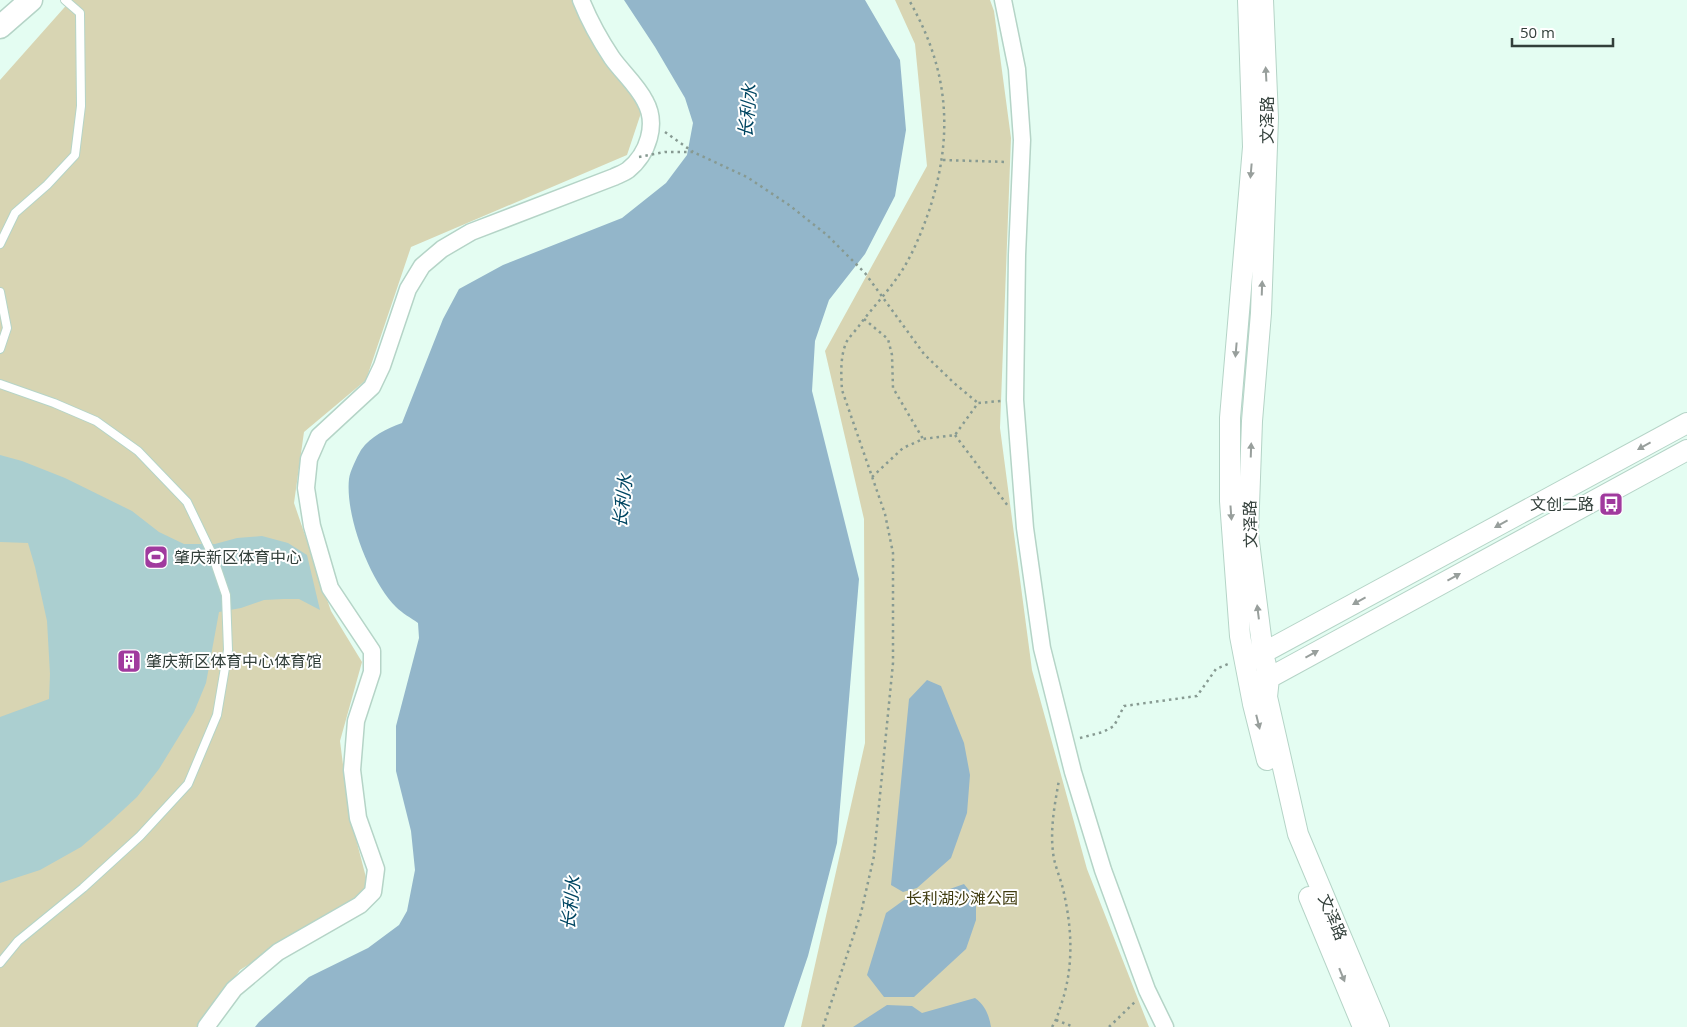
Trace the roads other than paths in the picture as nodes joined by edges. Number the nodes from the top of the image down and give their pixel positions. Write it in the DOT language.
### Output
graph roads {
  1 [pos="17,0"];
  2 [pos="31,0"];
  3 [pos="65,0"];
  4 [pos="581,0"];
  5 [pos="1003,0"];
  6 [pos="1248,0"];
  7 [pos="1263,0"];
  8 [pos="0,20"];
  9 [pos="0,27"];
  10 [pos="0,244"];
  11 [pos="0,292"];
  12 [pos="0,349"];
  13 [pos="0,384"];
  14 [pos="1687,423"];
  15 [pos="1687,450"];
  16 [pos="1254,655"];
  17 [pos="1269,678"];
  18 [pos="1250,684"];
  19 [pos="0,963"];
  20 [pos="206,1027"];
  21 [pos="1165,1027"];
  22 [pos="1363,1027"];
  23 [pos="1379,1027"];
  1 -- 8 [label="main road"];
  2 -- 9 [label="main road"];
  3 -- 10 [label="lane"];
  4 -- 20 [label="street"];
  5 -- 21 [label="street"];
  6 -- 16 [label="street, 文泽路, one-way"];
  16 -- 7 [label="street, 文泽路, one-way"];
  11 -- 12 [label="lane"];
  13 -- 19 [label="lane"];
  14 -- 16 [label="street, one-way"];
  17 -- 15 [label="street, one-way"];
  16 -- 17 [label="street, 文泽路"];
  16 -- 18 [label="street, 文泽路"];
  17 -- 18 [label="street"];
  17 -- 23 [label="street, 文泽路"];
  18 -- 22 [label="street, 文泽路, one-way"];
}
